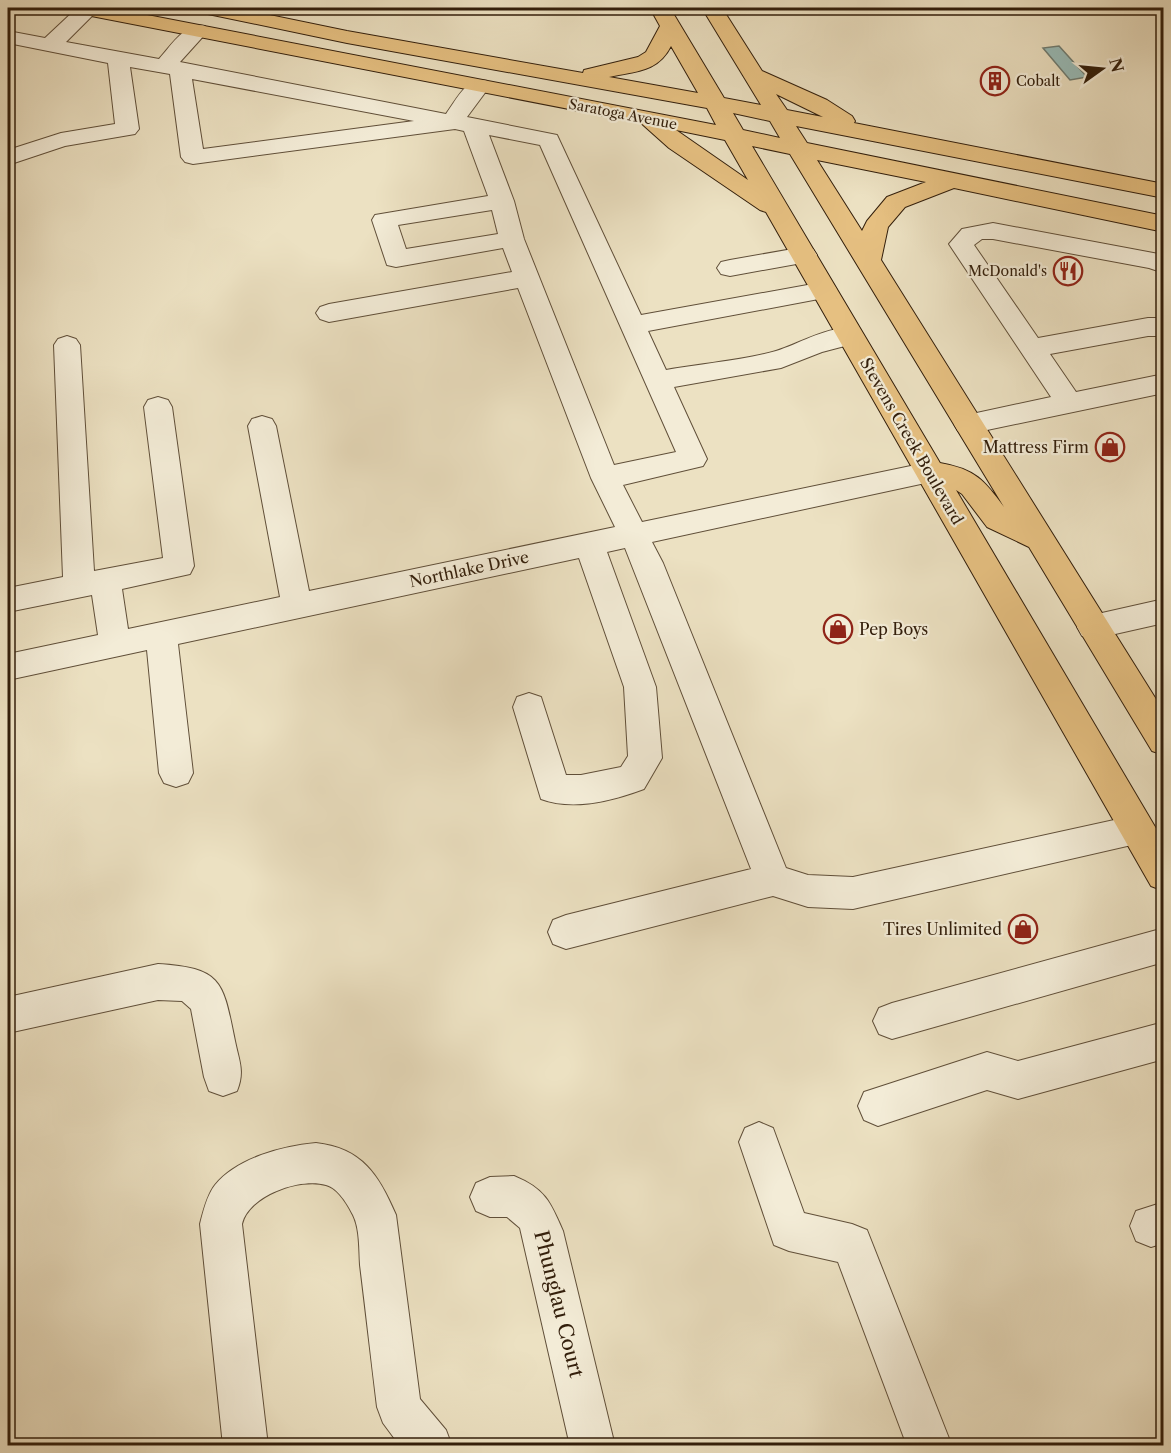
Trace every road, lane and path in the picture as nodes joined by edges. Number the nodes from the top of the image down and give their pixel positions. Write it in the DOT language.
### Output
graph roads {
  1 [pos="84,8"];
  2 [pos="208,8"];
  3 [pos="712,8"];
  4 [pos="257,17"];
  5 [pos="665,17"];
  6 [pos="197,30"];
  7 [pos="8,37"];
  8 [pos="51,45"];
  9 [pos="118,58"];
  10 [pos="172,68"];
  11 [pos="754,76"];
  12 [pos="575,77"];
  13 [pos="479,86"];
  14 [pos="714,103"];
  15 [pos="646,117"];
  16 [pos="779,117"];
  17 [pos="462,125"];
  18 [pos="857,132"];
  19 [pos="734,137"];
  20 [pos="802,151"];
  21 [pos="8,158"];
  22 [pos="951,181"];
  23 [pos="1164,191"];
  24 [pos="502,201"];
  25 [pos="780,213"];
  26 [pos="1164,224"];
  27 [pos="512,239"];
  28 [pos="804,255"];
  29 [pos="868,260"];
  30 [pos="1164,265"];
  31 [pos="730,268"];
  32 [pos="527,278"];
  33 [pos="824,290"];
  34 [pos="329,314"];
  35 [pos="633,325"];
  36 [pos="1164,327"];
  37 [pos="851,336"];
  38 [pos="67,345"];
  39 [pos="1032,348"];
  40 [pos="658,381"];
  41 [pos="1164,383"];
  42 [pos="1069,403"];
  43 [pos="158,407"];
  44 [pos="968,424"];
  45 [pos="262,426"];
  46 [pos="930,472"];
  47 [pos="605,478"];
  48 [pos="633,535"];
  49 [pos="1040,539"];
  50 [pos="589,544"];
  51 [pos="92,583"];
  52 [pos="8,600"];
  53 [pos="297,606"];
  54 [pos="1164,610"];
  55 [pos="1093,627"];
  56 [pos="161,635"];
  57 [pos="115,644"];
  58 [pos="8,667"];
  59 [pos="529,707"];
  60 [pos="1164,741"];
  61 [pos="176,774"];
  62 [pos="1137,830"];
  63 [pos="1164,875"];
  64 [pos="773,880"];
  65 [pos="566,932"];
  66 [pos="1164,945"];
  67 [pos="8,1015"];
  68 [pos="892,1021"];
  69 [pos="1164,1040"];
  70 [pos="223,1077"];
  71 [pos="878,1106"];
  72 [pos="759,1142"];
  73 [pos="490,1197"];
  74 [pos="246,1446"];
  75 [pos="430,1446"];
  76 [pos="593,1446"];
  77 [pos="930,1446"];
  1 -- 6 [label="main road, Saratoga Avenue"];
  1 -- 8 [label="street"];
  2 -- 4 [label="main road, Saratoga Avenue"];
  3 -- 11 [label="main road"];
  4 -- 6 [label="main road"];
  4 -- 12 [label="main road, Saratoga Avenue"];
  5 -- 12 [label="main road"];
  5 -- 14 [label="main road, Stevens Creek Boulevard"];
  6 -- 10 [label="street"];
  6 -- 13 [label="main road, Saratoga Avenue"];
  7 -- 8 [label="street"];
  8 -- 9 [label="street"];
  9 -- 10 [label="street"];
  9 -- 21 [label="street"];
  10 -- 17 [label="street"];
  10 -- 17 [label="street"];
  11 -- 16 [label="main road"];
  11 -- 18 [label="main road"];
  12 -- 14 [label="main road, Saratoga Avenue"];
  13 -- 15 [label="main road, Saratoga Avenue"];
  13 -- 17 [label="street"];
  14 -- 16 [label="main road, Saratoga Avenue"];
  14 -- 19 [label="main road, Stevens Creek Boulevard"];
  15 -- 19 [label="main road, Saratoga Avenue"];
  15 -- 25 [label="main road"];
  16 -- 18 [label="main road, Saratoga Avenue"];
  16 -- 20 [label="main road"];
  17 -- 24 [label="street"];
  17 -- 35 [label="street"];
  18 -- 23 [label="main road, Saratoga Avenue"];
  19 -- 20 [label="main road, Saratoga Avenue"];
  19 -- 25 [label="main road, Stevens Creek Boulevard"];
  20 -- 22 [label="main road, Saratoga Avenue"];
  20 -- 29 [label="main road"];
  22 -- 26 [label="main road, Saratoga Avenue"];
  22 -- 29 [label="main road"];
  24 -- 27 [label="street"];
  24 -- 27 [label="street"];
  25 -- 28 [label="main road, Stevens Creek Boulevard"];
  27 -- 32 [label="street"];
  28 -- 31 [label="street"];
  28 -- 33 [label="main road, Stevens Creek Boulevard"];
  29 -- 44 [label="main road"];
  30 -- 39 [label="street"];
  32 -- 34 [label="street"];
  32 -- 47 [label="street"];
  33 -- 35 [label="street"];
  33 -- 37 [label="main road, Stevens Creek Boulevard"];
  35 -- 40 [label="street"];
  36 -- 39 [label="street"];
  37 -- 40 [label="street"];
  37 -- 46 [label="main road, Stevens Creek Boulevard"];
  38 -- 51 [label="street"];
  39 -- 42 [label="street"];
  40 -- 47 [label="street"];
  41 -- 42 [label="street"];
  42 -- 44 [label="street"];
  43 -- 51 [label="street"];
  44 -- 49 [label="main road"];
  45 -- 53 [label="street"];
  46 -- 48 [label="street, Northlake Drive"];
  46 -- 49 [label="main road"];
  46 -- 62 [label="main road, Stevens Creek Boulevard"];
  47 -- 48 [label="street"];
  48 -- 50 [label="street, Northlake Drive"];
  48 -- 64 [label="street"];
  49 -- 55 [label="main road"];
  50 -- 53 [label="street, Northlake Drive"];
  50 -- 59 [label="street"];
  51 -- 52 [label="street"];
  51 -- 57 [label="street"];
  53 -- 56 [label="street, Northlake Drive"];
  54 -- 55 [label="street"];
  55 -- 60 [label="main road"];
  56 -- 57 [label="street, Northlake Drive"];
  56 -- 61 [label="street"];
  57 -- 58 [label="street, Northlake Drive"];
  62 -- 63 [label="main road, Stevens Creek Boulevard"];
  62 -- 64 [label="street"];
  64 -- 65 [label="street"];
  66 -- 68 [label="street"];
  67 -- 70 [label="street"];
  69 -- 71 [label="street"];
  72 -- 77 [label="street"];
  73 -- 76 [label="street, Phunglau Court"];
  74 -- 75 [label="street"];
}
